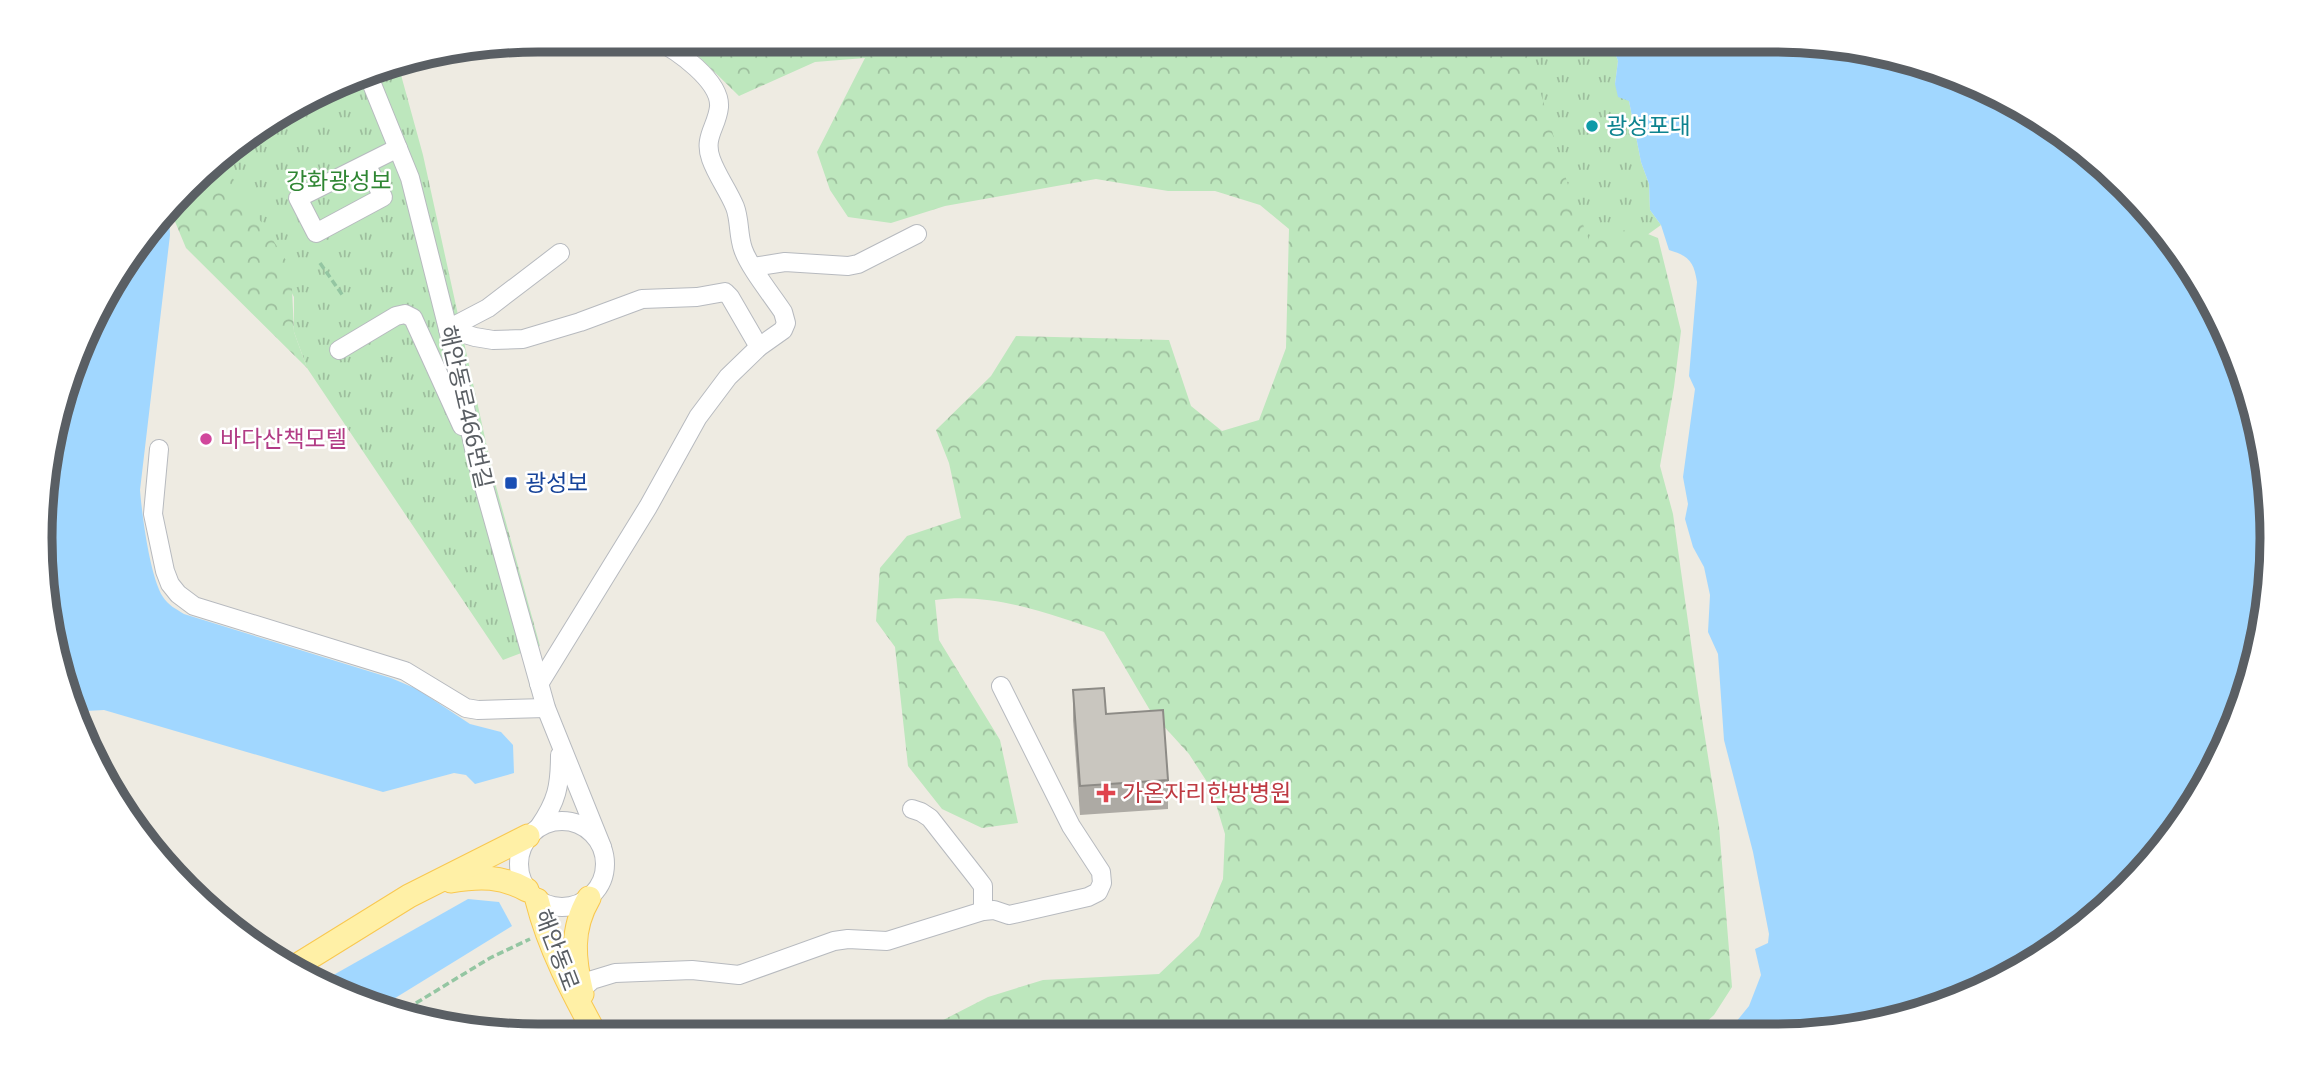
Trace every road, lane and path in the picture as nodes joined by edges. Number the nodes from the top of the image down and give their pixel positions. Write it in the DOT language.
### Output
graph roads {
  1 [pos="676,52"];
  2 [pos="371,82"];
  3 [pos="398,148"];
  4 [pos="366,164"];
  5 [pos="917,234"];
  6 [pos="560,253"];
  7 [pos="320,263"];
  8 [pos="753,267"];
  9 [pos="342,296"];
  10 [pos="448,329"];
  11 [pos="759,347"];
  12 [pos="339,350"];
  13 [pos="159,449"];
  14 [pos="476,458"];
  15 [pos="539,684"];
  16 [pos="1001,686"];
  17 [pos="546,708"];
  18 [pos="560,745"];
  19 [pos="912,809"];
  20 [pos="534,832"];
  21 [pos="602,847"];
  22 [pos="532,895"];
  23 [pos="409,896"];
  24 [pos="589,898"];
  25 [pos="984,911"];
  26 [pos="548,932"];
  27 [pos="302,962"];
  28 [pos="581,990"];
  29 [pos="410,1007"];
  30 [pos="590,1024"];
  31 [pos="593,1024"];
  1 -- 8 [label="street"];
  2 -- 3 [label="street, 해안동로466번길"];
  3 -- 4 [label="street"];
  3 -- 10 [label="street, 해안동로466번길"];
  4 -- 4 [label="street"];
  5 -- 8 [label="street"];
  6 -- 10 [label="street"];
  7 -- 9 [label="path"];
  8 -- 11 [label="street"];
  10 -- 11 [label="street"];
  10 -- 14 [label="street, 해안동로466번길"];
  11 -- 15 [label="street"];
  12 -- 14 [label="street"];
  13 -- 17 [label="street"];
  14 -- 15 [label="street, 해안동로466번길"];
  15 -- 17 [label="street, 해안동로466번길"];
  16 -- 25 [label="street"];
  17 -- 18 [label="street, 해안동로466번길"];
  18 -- 20 [label="street"];
  18 -- 21 [label="street, 해안동로466번길"];
  19 -- 25 [label="street"];
  20 -- 21 [label="street"];
  20 -- 22 [label="street"];
  20 -- 23 [label="main road, 해안동로"];
  21 -- 24 [label="street"];
  22 -- 23 [label="main road, 해안동로"];
  22 -- 24 [label="street"];
  22 -- 26 [label="main road, 해안동로"];
  23 -- 27 [label="main road, 해안동로"];
  24 -- 28 [label="main road, 해안동로"];
  25 -- 28 [label="street"];
  26 -- 29 [label="path"];
  26 -- 30 [label="main road, 해안동로"];
  28 -- 31 [label="main road, 해안동로"];
}
